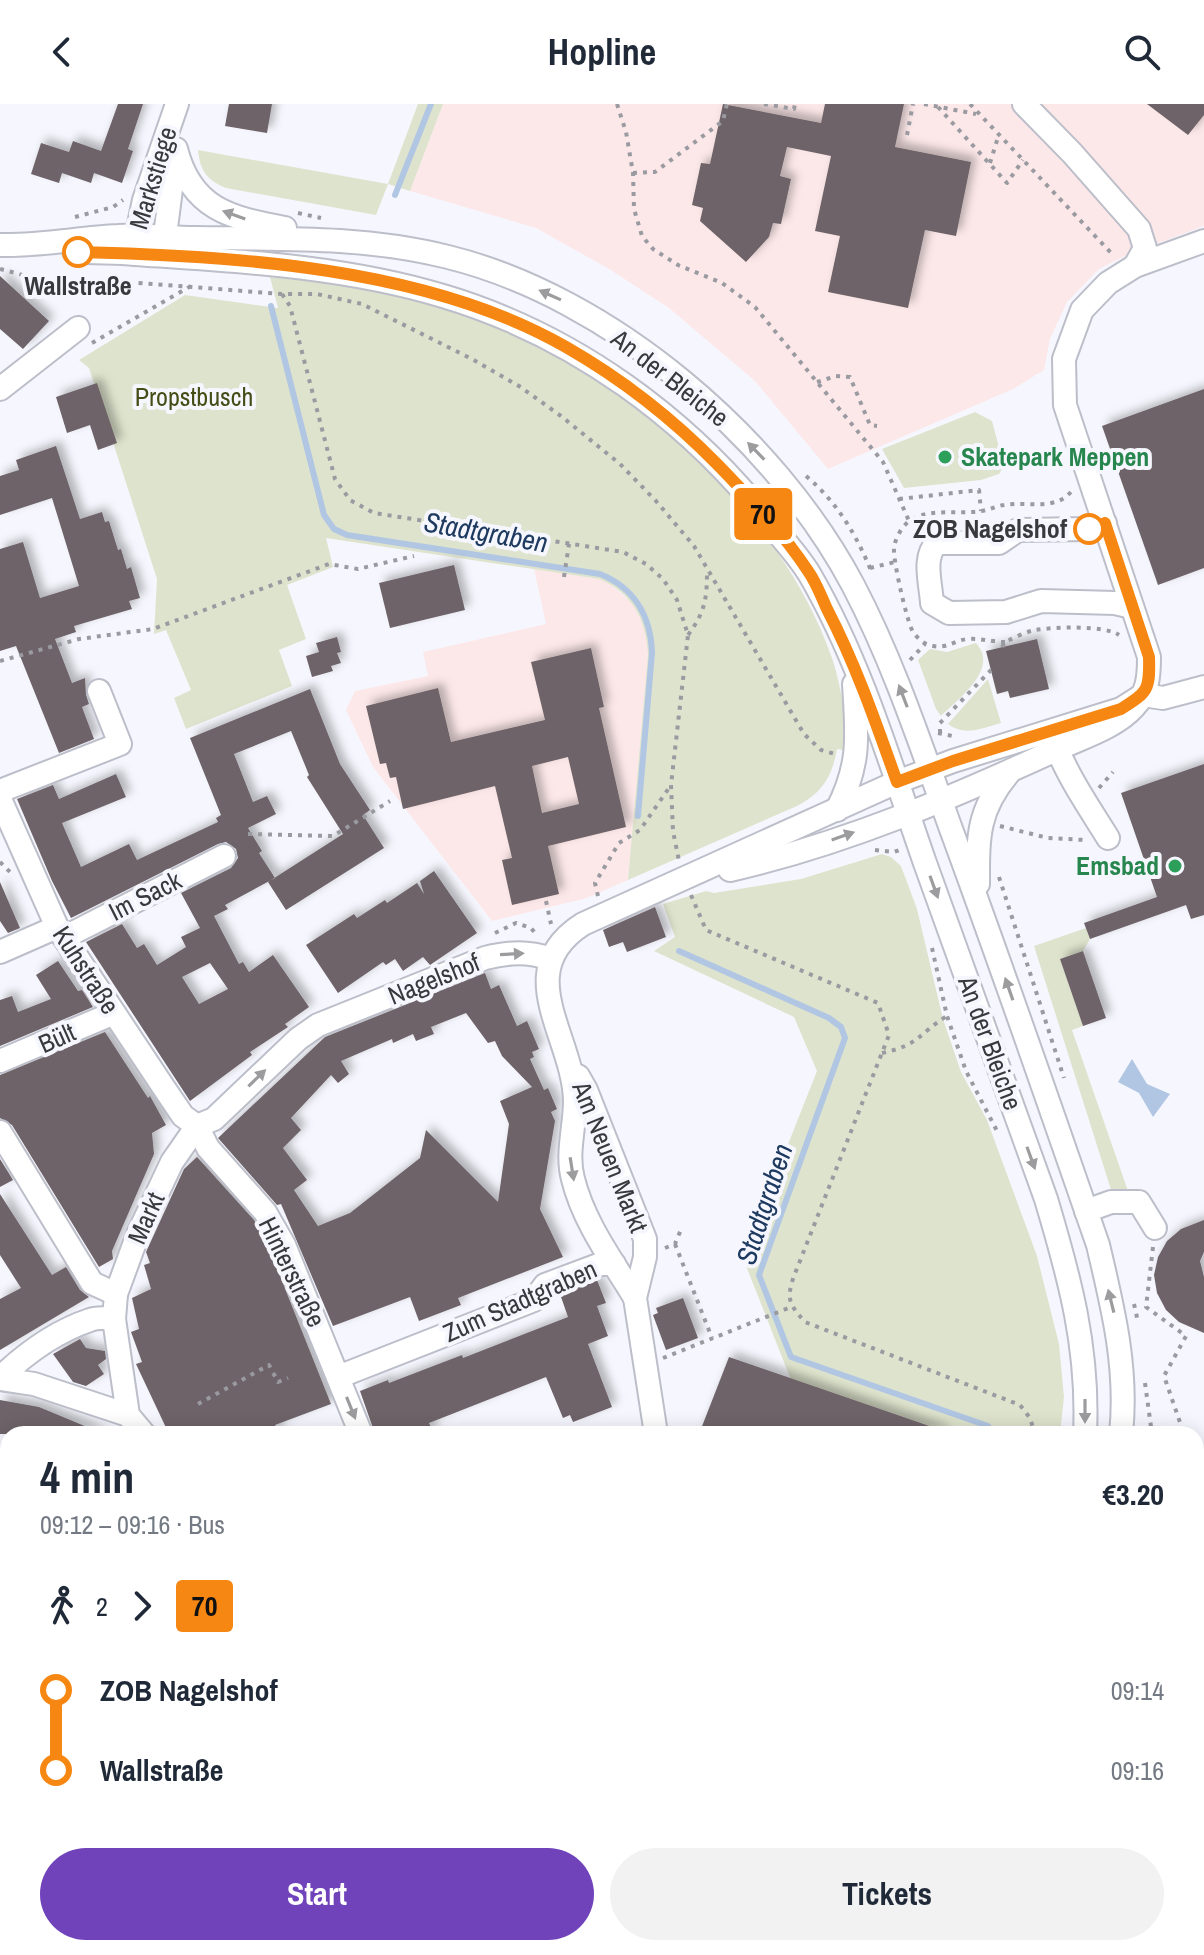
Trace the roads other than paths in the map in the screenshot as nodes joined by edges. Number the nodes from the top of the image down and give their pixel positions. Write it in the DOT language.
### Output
graph roads {
  1 [pos="177,104"];
  2 [pos="183,104"];
  3 [pos="1024,104"];
  4 [pos="176,149"];
  5 [pos="365,241"];
  6 [pos="1204,241"];
  7 [pos="0,245"];
  8 [pos="134,245"];
  9 [pos="163,247"];
  10 [pos="1135,266"];
  11 [pos="75,331"];
  12 [pos="0,389"];
  13 [pos="1105,523"];
  14 [pos="1132,607"];
  15 [pos="853,661"];
  16 [pos="1204,687"];
  17 [pos="99,691"];
  18 [pos="1143,695"];
  19 [pos="1054,740"];
  20 [pos="931,769"];
  21 [pos="1009,773"];
  22 [pos="897,782"];
  23 [pos="0,791"];
  24 [pos="0,799"];
  25 [pos="941,800"];
  26 [pos="837,810"];
  27 [pos="908,814"];
  28 [pos="1108,838"];
  29 [pos="224,856"];
  30 [pos="684,880"];
  31 [pos="979,901"];
  32 [pos="61,932"];
  33 [pos="0,952"];
  34 [pos="551,959"];
  35 [pos="114,1013"];
  36 [pos="0,1061"];
  37 [pos="570,1064"];
  38 [pos="197,1126"];
  39 [pos="0,1132"];
  40 [pos="1086,1211"];
  41 [pos="1155,1228"];
  42 [pos="614,1264"];
  43 [pos="116,1294"];
  44 [pos="635,1298"];
  45 [pos="114,1319"];
  46 [pos="338,1377"];
  47 [pos="0,1378"];
  48 [pos="128,1415"];
  49 [pos="137,1426"];
  50 [pos="358,1426"];
  51 [pos="655,1426"];
  52 [pos="1085,1426"];
  53 [pos="1121,1426"];
  1 -- 8 [label="street, Markstiege"];
  2 -- 4 [label="street, Markstiege"];
  3 -- 10 [label="street"];
  5 -- 4 [label="street, one-way"];
  4 -- 9 [label="street, Markstiege"];
  5 -- 9 [label="street, An der Bleiche"];
  20 -- 5 [label="street, An der Bleiche, one-way"];
  6 -- 10 [label="street"];
  7 -- 8 [label="street"];
  8 -- 9 [label="street, An der Bleiche"];
  9 -- 15 [label="street, An der Bleiche"];
  10 -- 13 [label="street"];
  11 -- 12 [label="street"];
  13 -- 14 [label="street"];
  13 -- 14 [label="street"];
  14 -- 18 [label="street"];
  15 -- 22 [label="street, An der Bleiche"];
  15 -- 26 [label="street, An der Bleiche"];
  16 -- 18 [label="street"];
  17 -- 23 [label="street"];
  18 -- 19 [label="street"];
  19 -- 20 [label="street"];
  19 -- 21 [label="street"];
  19 -- 28 [label="street"];
  20 -- 22 [label="street"];
  20 -- 25 [label="street, An der Bleiche"];
  21 -- 25 [label="street"];
  21 -- 31 [label="street, An der Bleiche"];
  22 -- 26 [label="street"];
  22 -- 27 [label="street, An der Bleiche"];
  24 -- 32 [label="street, Kuhstraße"];
  25 -- 27 [label="street"];
  25 -- 31 [label="street, An der Bleiche"];
  26 -- 30 [label="street"];
  30 -- 27 [label="street, one-way"];
  27 -- 52 [label="street, An der Bleiche, one-way"];
  29 -- 32 [label="street, Im Sack"];
  30 -- 34 [label="street"];
  40 -- 31 [label="street, An der Bleiche, one-way"];
  32 -- 33 [label="street, Im Sack"];
  32 -- 35 [label="street, Kuhstraße"];
  34 -- 37 [label="street, Am Neuen Markt"];
  38 -- 34 [label="street, Nagelshof, one-way"];
  35 -- 36 [label="street, Bült"];
  35 -- 38 [label="street, Kuhstraße"];
  37 -- 42 [label="street, Am Neuen Markt, one-way"];
  37 -- 44 [label="street, Am Neuen Markt"];
  38 -- 43 [label="street, Markt"];
  38 -- 46 [label="street, Hinterstraße"];
  39 -- 43 [label="street"];
  40 -- 41 [label="street"];
  53 -- 40 [label="street, An der Bleiche, one-way"];
  42 -- 44 [label="street, Am Neuen Markt"];
  42 -- 46 [label="street, Zum Stadtgraben"];
  43 -- 45 [label="street, Markt"];
  44 -- 51 [label="street, Am Neuen Markt"];
  45 -- 47 [label="street"];
  45 -- 48 [label="street, Markt"];
  46 -- 50 [label="street, Hinterstraße, one-way"];
  47 -- 48 [label="street"];
  48 -- 49 [label="street"];
}
